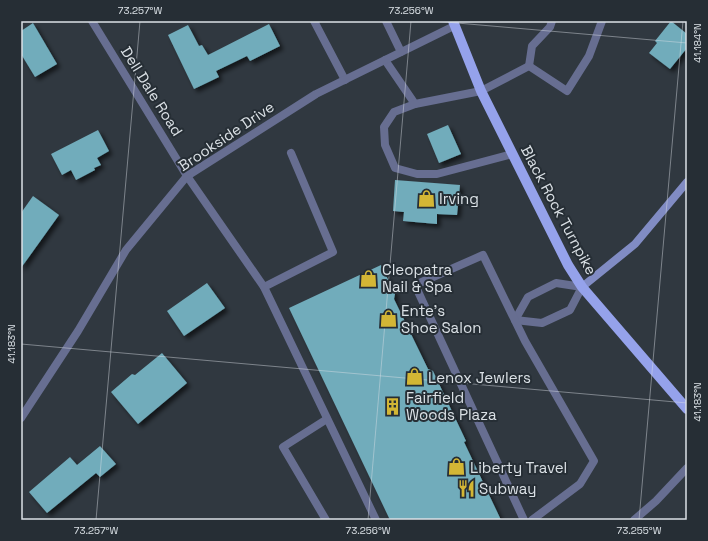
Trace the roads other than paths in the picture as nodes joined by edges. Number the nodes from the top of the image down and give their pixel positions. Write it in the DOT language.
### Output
graph roads {
  1 [pos="92,21"];
  2 [pos="314,21"];
  3 [pos="386,21"];
  4 [pos="552,21"];
  5 [pos="602,21"];
  6 [pos="454,23"];
  7 [pos="401,52"];
  8 [pos="385,60"];
  9 [pos="529,66"];
  10 [pos="345,80"];
  11 [pos="481,91"];
  12 [pos="415,104"];
  13 [pos="291,153"];
  14 [pos="512,154"];
  15 [pos="188,176"];
  16 [pos="687,182"];
  17 [pos="264,287"];
  18 [pos="582,287"];
  19 [pos="514,320"];
  20 [pos="687,410"];
  21 [pos="21,418"];
  22 [pos="328,419"];
  23 [pos="687,468"];
  24 [pos="326,520"];
  25 [pos="376,520"];
  26 [pos="524,520"];
  27 [pos="532,520"];
  28 [pos="634,520"];
  1 -- 15 [label="street, Dell Dale Road"];
  2 -- 10 [label="street"];
  3 -- 7 [label="street"];
  4 -- 9 [label="street"];
  5 -- 9 [label="street"];
  6 -- 7 [label="street, Brookside Drive"];
  6 -- 11 [label="main road, Black Rock Turnpike"];
  7 -- 8 [label="street, Brookside Drive"];
  8 -- 10 [label="street, Brookside Drive"];
  8 -- 12 [label="street"];
  9 -- 11 [label="street"];
  10 -- 15 [label="street, Brookside Drive"];
  11 -- 12 [label="street"];
  11 -- 14 [label="main road, Black Rock Turnpike"];
  12 -- 14 [label="street"];
  13 -- 17 [label="street"];
  14 -- 18 [label="main road, Black Rock Turnpike"];
  15 -- 17 [label="street, Dell Dale Road"];
  15 -- 21 [label="street, Brookside Drive"];
  16 -- 18 [label="main road"];
  17 -- 22 [label="street, Dell Dale Road"];
  18 -- 19 [label="street"];
  18 -- 19 [label="street"];
  18 -- 20 [label="main road, Black Rock Turnpike"];
  19 -- 26 [label="street"];
  19 -- 27 [label="street"];
  22 -- 24 [label="street"];
  22 -- 25 [label="street, Dell Dale Road"];
  23 -- 28 [label="street"];
}
